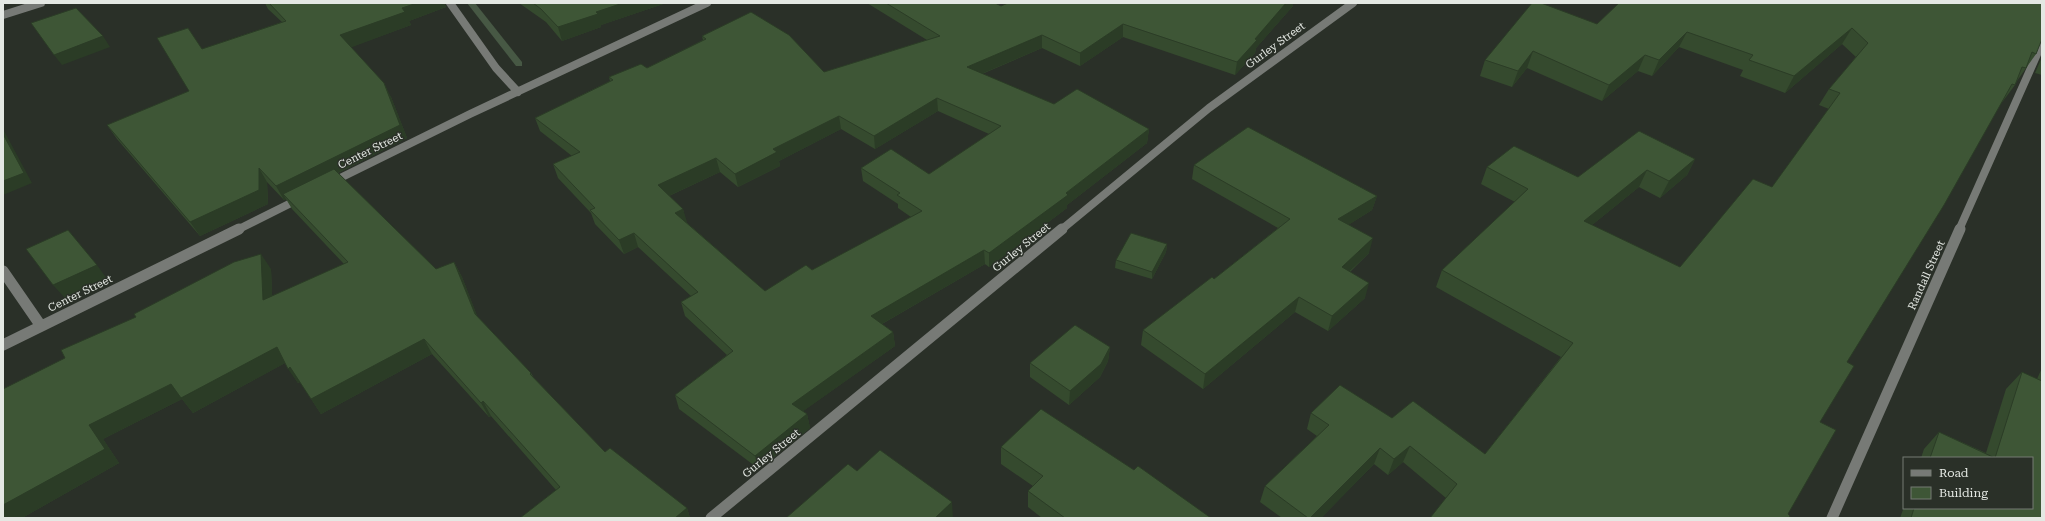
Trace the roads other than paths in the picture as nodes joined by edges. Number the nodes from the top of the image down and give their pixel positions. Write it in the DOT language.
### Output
graph roads {
  1 [pos="41,3"];
  2 [pos="450,3"];
  3 [pos="707,3"];
  4 [pos="1353,3"];
  5 [pos="3,15"];
  6 [pos="2042,42"];
  7 [pos="518,92"];
  8 [pos="3,271"];
  9 [pos="41,326"];
  10 [pos="3,345"];
  11 [pos="711,518"];
  12 [pos="1832,518"];
  1 -- 5 [label="street"];
  2 -- 7 [label="street"];
  3 -- 7 [label="street, Center Street"];
  4 -- 11 [label="street, Gurley Street"];
  6 -- 12 [label="street, Randall Street"];
  7 -- 9 [label="street, Center Street"];
  8 -- 9 [label="street"];
  9 -- 10 [label="street, Center Street"];
}
